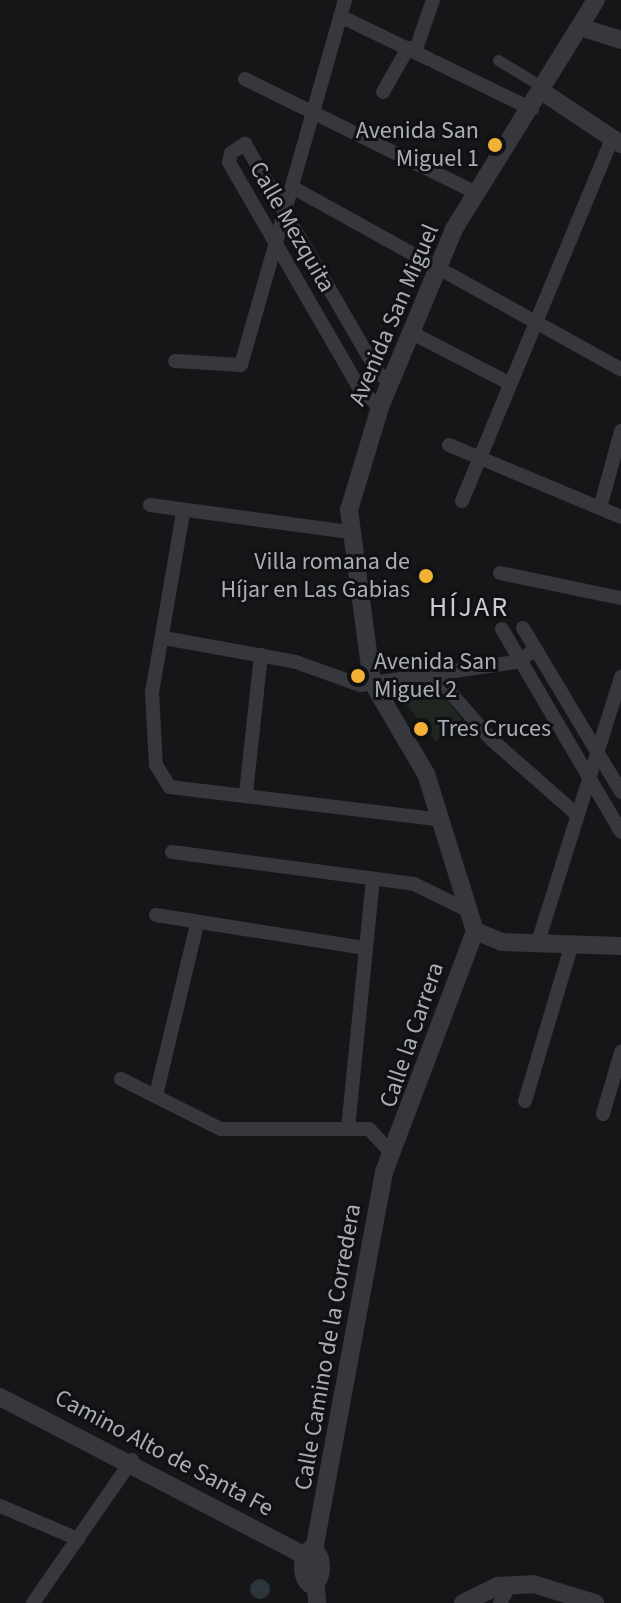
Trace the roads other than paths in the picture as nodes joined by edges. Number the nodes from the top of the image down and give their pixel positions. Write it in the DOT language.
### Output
graph roads {
  1 [pos="345,0"];
  2 [pos="433,0"];
  3 [pos="596,0"];
  4 [pos="340,16"];
  5 [pos="580,27"];
  6 [pos="621,40"];
  7 [pos="422,55"];
  8 [pos="498,60"];
  9 [pos="245,79"];
  10 [pos="544,90"];
  11 [pos="383,92"];
  12 [pos="532,109"];
  13 [pos="313,114"];
  14 [pos="616,141"];
  15 [pos="292,187"];
  16 [pos="477,193"];
  17 [pos="285,214"];
  18 [pos="276,243"];
  19 [pos="438,265"];
  20 [pos="533,320"];
  21 [pos="412,333"];
  22 [pos="175,361"];
  23 [pos="621,369"];
  24 [pos="391,382"];
  25 [pos="507,382"];
  26 [pos="380,407"];
  27 [pos="621,431"];
  28 [pos="449,445"];
  29 [pos="479,457"];
  30 [pos="462,501"];
  31 [pos="150,505"];
  32 [pos="600,508"];
  33 [pos="183,513"];
  34 [pos="621,517"];
  35 [pos="350,532"];
  36 [pos="500,573"];
  37 [pos="621,598"];
  38 [pos="523,628"];
  39 [pos="502,629"];
  40 [pos="164,638"];
  41 [pos="261,655"];
  42 [pos="540,657"];
  43 [pos="524,666"];
  44 [pos="433,673"];
  45 [pos="621,679"];
  46 [pos="372,682"];
  47 [pos="594,748"];
  48 [pos="602,762"];
  49 [pos="621,762"];
  50 [pos="586,772"];
  51 [pos="621,792"];
  52 [pos="246,793"];
  53 [pos="575,813"];
  54 [pos="442,820"];
  55 [pos="621,832"];
  56 [pos="172,852"];
  57 [pos="373,879"];
  58 [pos="465,909"];
  59 [pos="156,915"];
  60 [pos="197,924"];
  61 [pos="475,931"];
  62 [pos="538,942"];
  63 [pos="572,943"];
  64 [pos="621,946"];
  65 [pos="365,948"];
  66 [pos="621,1052"];
  67 [pos="121,1079"];
  68 [pos="156,1095"];
  69 [pos="525,1101"];
  70 [pos="603,1114"];
  71 [pos="348,1129"];
  72 [pos="391,1153"];
  73 [pos="0,1397"];
  74 [pos="132,1460"];
  75 [pos="0,1506"];
  76 [pos="78,1539"];
  77 [pos="310,1557"];
  78 [pos="510,1585"];
  79 [pos="33,1603"];
  80 [pos="317,1603"];
  81 [pos="463,1603"];
  82 [pos="500,1603"];
  83 [pos="595,1603"];
  1 -- 4 [label="street"];
  2 -- 7 [label="street"];
  3 -- 5 [label="street, Avenida San Miguel"];
  4 -- 7 [label="street"];
  4 -- 13 [label="street"];
  5 -- 6 [label="street"];
  5 -- 10 [label="street, Avenida San Miguel"];
  7 -- 11 [label="street"];
  7 -- 12 [label="street"];
  8 -- 10 [label="street"];
  9 -- 13 [label="street"];
  10 -- 12 [label="street, Avenida San Miguel"];
  10 -- 14 [label="street"];
  12 -- 16 [label="street, Avenida San Miguel"];
  13 -- 15 [label="street"];
  13 -- 16 [label="street"];
  14 -- 20 [label="street"];
  15 -- 17 [label="street"];
  15 -- 19 [label="street"];
  16 -- 19 [label="street, Avenida San Miguel"];
  17 -- 18 [label="street"];
  17 -- 18 [label="street, Calle Mezquita"];
  17 -- 24 [label="street, Calle Mezquita"];
  18 -- 22 [label="street"];
  18 -- 26 [label="street, Calle Mezquita"];
  19 -- 20 [label="street"];
  19 -- 21 [label="street, Avenida San Miguel"];
  20 -- 23 [label="street"];
  20 -- 25 [label="street"];
  21 -- 24 [label="street, Avenida San Miguel"];
  21 -- 25 [label="street"];
  24 -- 26 [label="street, Avenida San Miguel"];
  25 -- 29 [label="street"];
  26 -- 35 [label="street, Avenida San Miguel"];
  27 -- 32 [label="street"];
  28 -- 29 [label="street"];
  29 -- 30 [label="street"];
  29 -- 32 [label="street"];
  31 -- 33 [label="street"];
  32 -- 34 [label="street"];
  33 -- 35 [label="street"];
  33 -- 40 [label="street"];
  35 -- 46 [label="street, Avenida San Miguel"];
  36 -- 37 [label="street"];
  38 -- 42 [label="street"];
  39 -- 43 [label="street"];
  40 -- 41 [label="street"];
  40 -- 52 [label="street"];
  41 -- 46 [label="street"];
  41 -- 52 [label="street"];
  42 -- 43 [label="street"];
  42 -- 47 [label="street"];
  43 -- 44 [label="street"];
  43 -- 50 [label="street"];
  44 -- 46 [label="street"];
  44 -- 53 [label="street"];
  45 -- 47 [label="street"];
  46 -- 54 [label="street"];
  47 -- 48 [label="street"];
  47 -- 50 [label="street"];
  48 -- 49 [label="street"];
  48 -- 51 [label="street"];
  50 -- 53 [label="street"];
  50 -- 55 [label="street"];
  52 -- 54 [label="street"];
  53 -- 62 [label="street"];
  54 -- 58 [label="street"];
  56 -- 57 [label="street"];
  57 -- 58 [label="street"];
  57 -- 65 [label="street"];
  58 -- 61 [label="street"];
  59 -- 60 [label="street"];
  60 -- 65 [label="street"];
  60 -- 68 [label="street"];
  61 -- 62 [label="street"];
  61 -- 72 [label="street, Calle la Carrera"];
  62 -- 63 [label="street"];
  63 -- 64 [label="street"];
  63 -- 69 [label="street"];
  65 -- 71 [label="street"];
  66 -- 70 [label="street"];
  67 -- 68 [label="street"];
  68 -- 71 [label="street"];
  71 -- 72 [label="street"];
  72 -- 77 [label="street, Calle Camino de la Corredera"];
  73 -- 74 [label="street, Camino Alto de Santa Fe"];
  74 -- 76 [label="street"];
  74 -- 77 [label="street, Camino Alto de Santa Fe"];
  75 -- 76 [label="street"];
  76 -- 79 [label="street"];
  77 -- 80 [label="street, Calle Camino de la Corredera"];
  78 -- 81 [label="street"];
  78 -- 82 [label="street"];
  78 -- 83 [label="street"];
}
